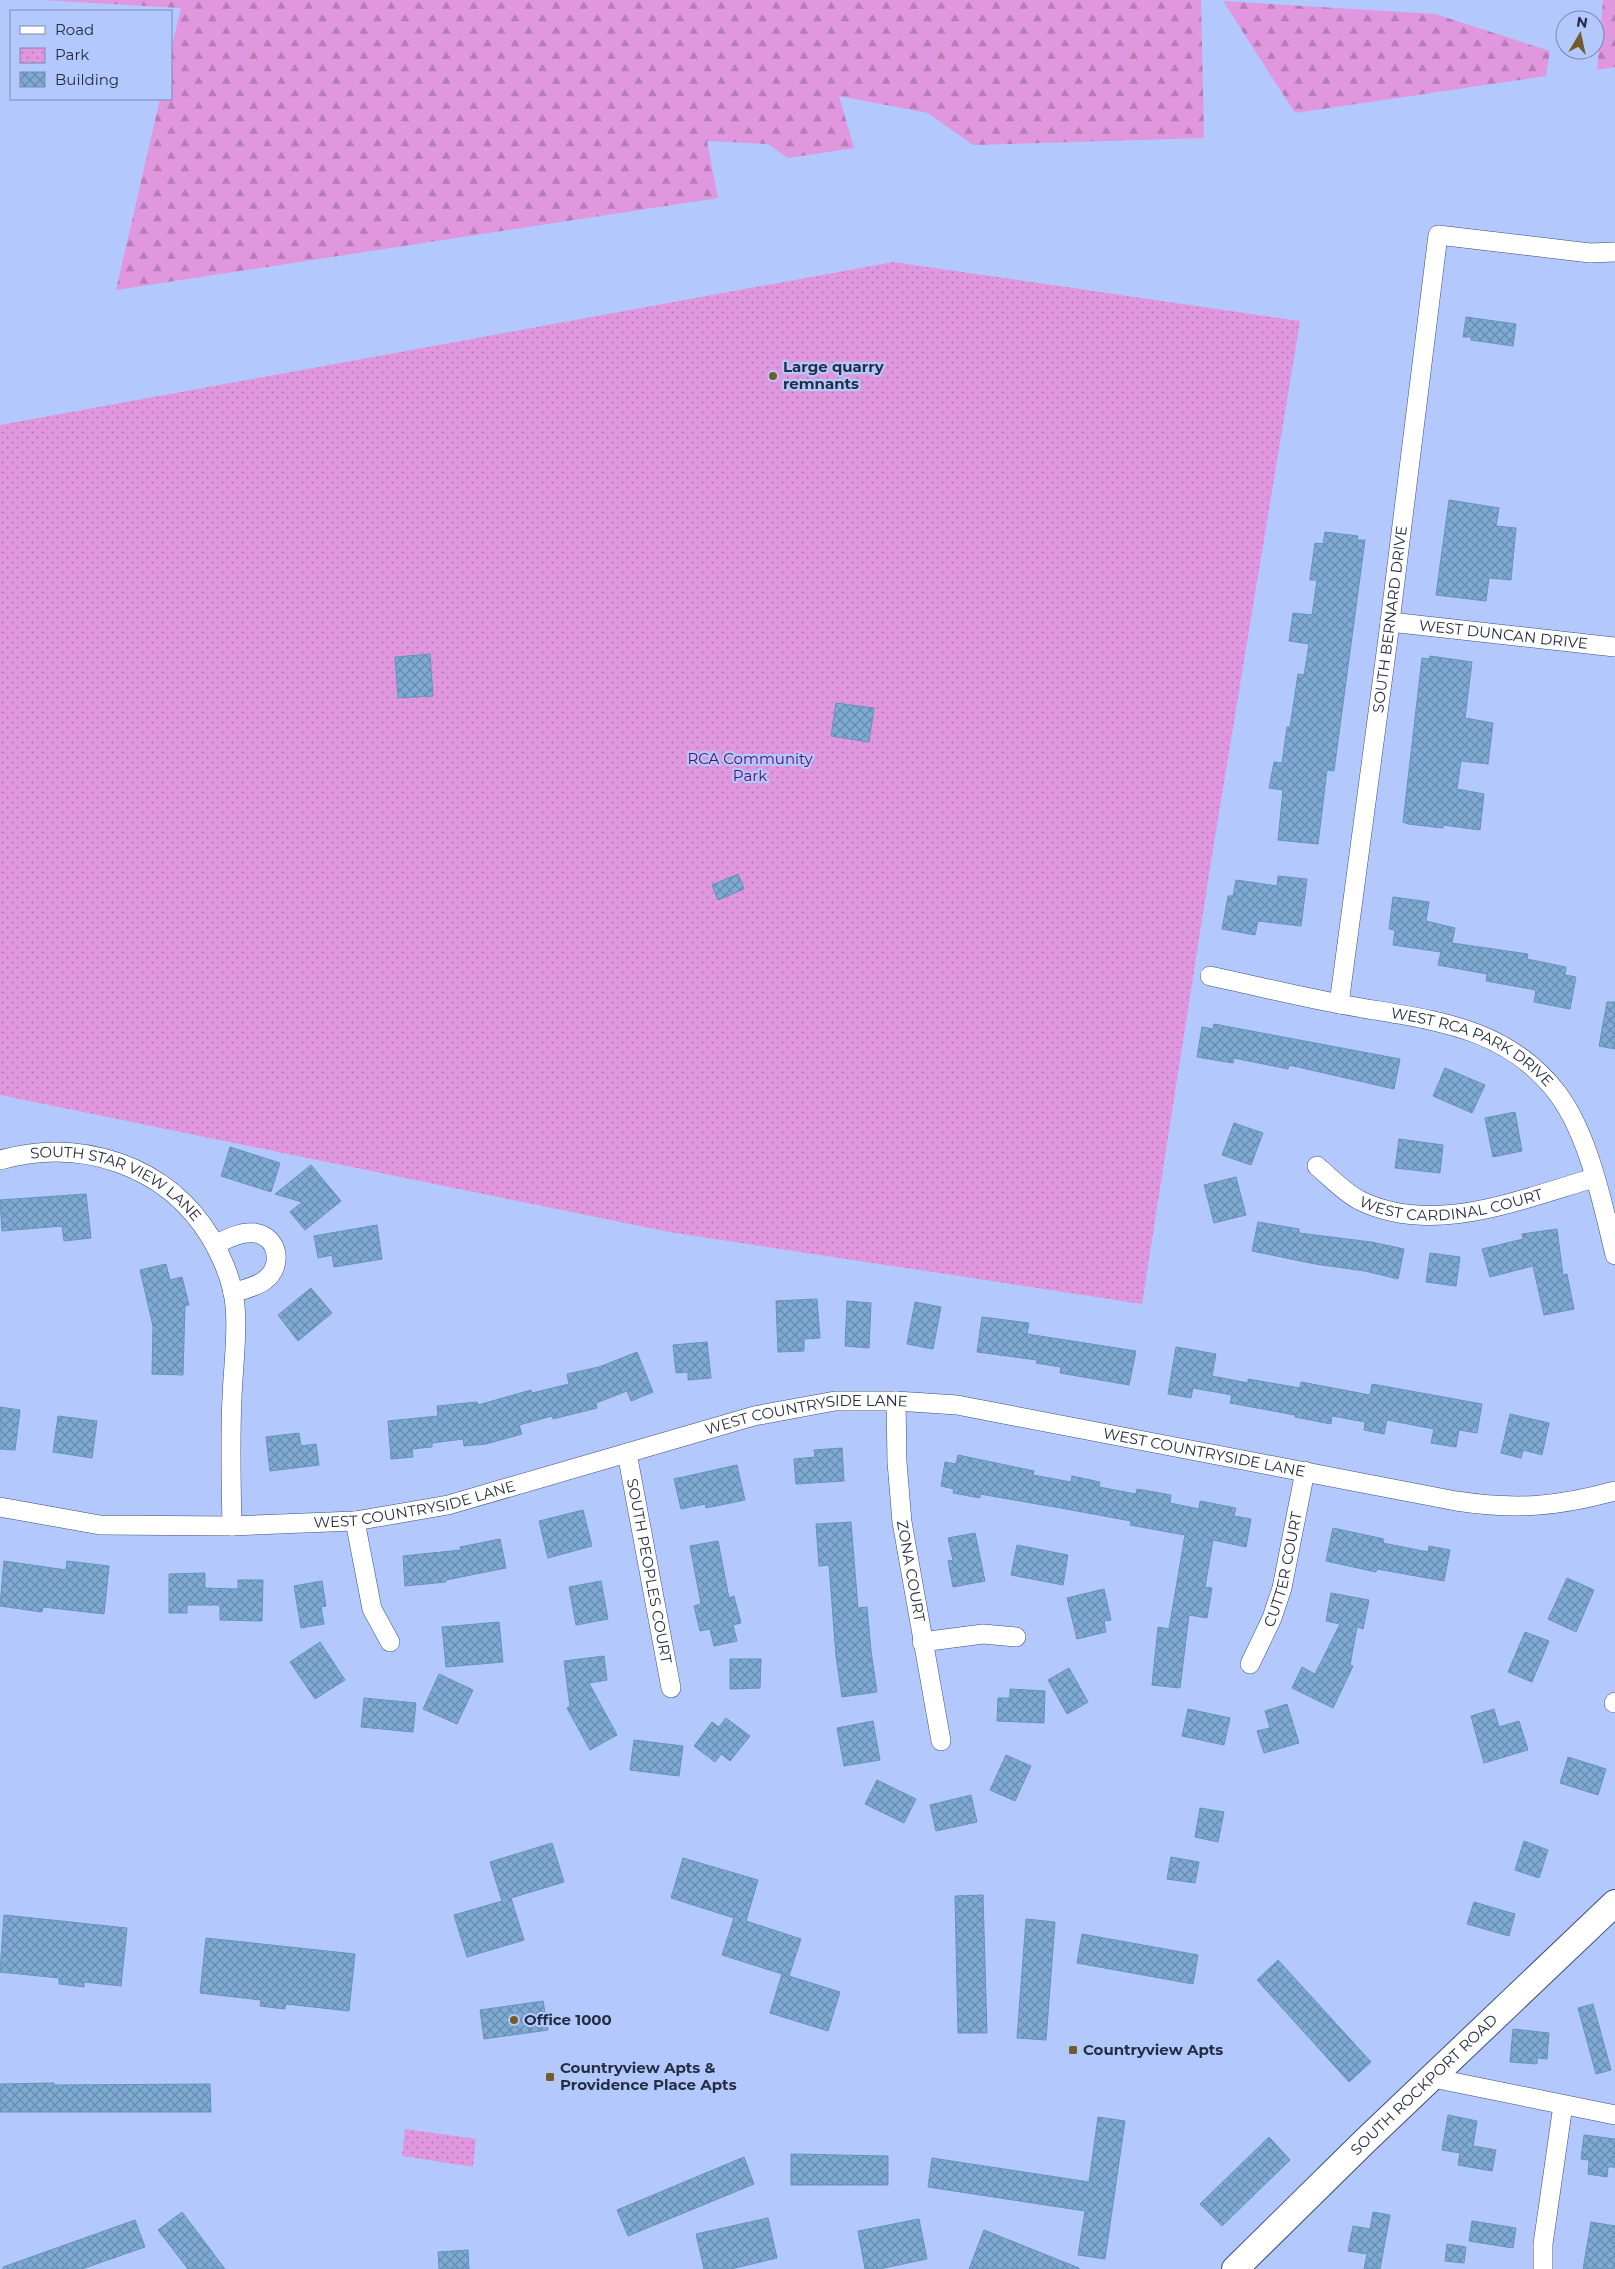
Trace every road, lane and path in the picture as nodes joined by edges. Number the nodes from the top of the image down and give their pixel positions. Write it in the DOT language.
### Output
graph roads {
  1 [pos="1615,252"];
  2 [pos="1390,622"];
  3 [pos="1615,648"];
  4 [pos="1210,976"];
  5 [pos="1339,1004"];
  6 [pos="0,1160"];
  7 [pos="1317,1166"];
  8 [pos="1603,1188"];
  9 [pos="215,1245"];
  10 [pos="1615,1255"];
  11 [pos="233,1293"];
  12 [pos="896,1400"];
  13 [pos="628,1453"];
  14 [pos="1305,1471"];
  15 [pos="1615,1491"];
  16 [pos="0,1508"];
  17 [pos="355,1521"];
  18 [pos="232,1526"];
  19 [pos="1016,1637"];
  20 [pos="390,1642"];
  21 [pos="922,1642"];
  22 [pos="1250,1664"];
  23 [pos="671,1688"];
  24 [pos="941,1741"];
  25 [pos="1615,1903"];
  26 [pos="1433,2078"];
  27 [pos="1563,2105"];
  28 [pos="1615,2115"];
  29 [pos="1235,2269"];
  30 [pos="1543,2269"];
  1 -- 2 [label="street, SOUTH BERNARD DRIVE"];
  2 -- 3 [label="street, WEST DUNCAN DRIVE"];
  2 -- 5 [label="street, SOUTH BERNARD DRIVE"];
  4 -- 5 [label="street, WEST RCA PARK DRIVE"];
  5 -- 8 [label="street, WEST RCA PARK DRIVE"];
  6 -- 9 [label="street, SOUTH STAR VIEW LANE"];
  7 -- 8 [label="street, WEST CARDINAL COURT"];
  8 -- 10 [label="street, WEST RCA PARK DRIVE"];
  9 -- 11 [label="street, SOUTH STAR VIEW LANE"];
  9 -- 11 [label="street, SOUTH STAR VIEW LANE"];
  11 -- 18 [label="street, SOUTH STAR VIEW LANE"];
  12 -- 13 [label="street, WEST COUNTRYSIDE LANE"];
  12 -- 14 [label="street, WEST COUNTRYSIDE LANE"];
  12 -- 21 [label="street, ZONA COURT"];
  13 -- 17 [label="street, WEST COUNTRYSIDE LANE"];
  13 -- 23 [label="street, SOUTH PEOPLES COURT"];
  14 -- 15 [label="street, WEST COUNTRYSIDE LANE"];
  14 -- 22 [label="street, CUTTER COURT"];
  16 -- 18 [label="street, WEST COUNTRYSIDE LANE"];
  17 -- 18 [label="street, WEST COUNTRYSIDE LANE"];
  17 -- 20 [label="street"];
  19 -- 21 [label="street"];
  21 -- 24 [label="street, ZONA COURT"];
  25 -- 26 [label="street, SOUTH ROCKPORT ROAD"];
  26 -- 27 [label="street"];
  26 -- 29 [label="street, SOUTH ROCKPORT ROAD"];
  27 -- 28 [label="street"];
  27 -- 30 [label="street"];
}
